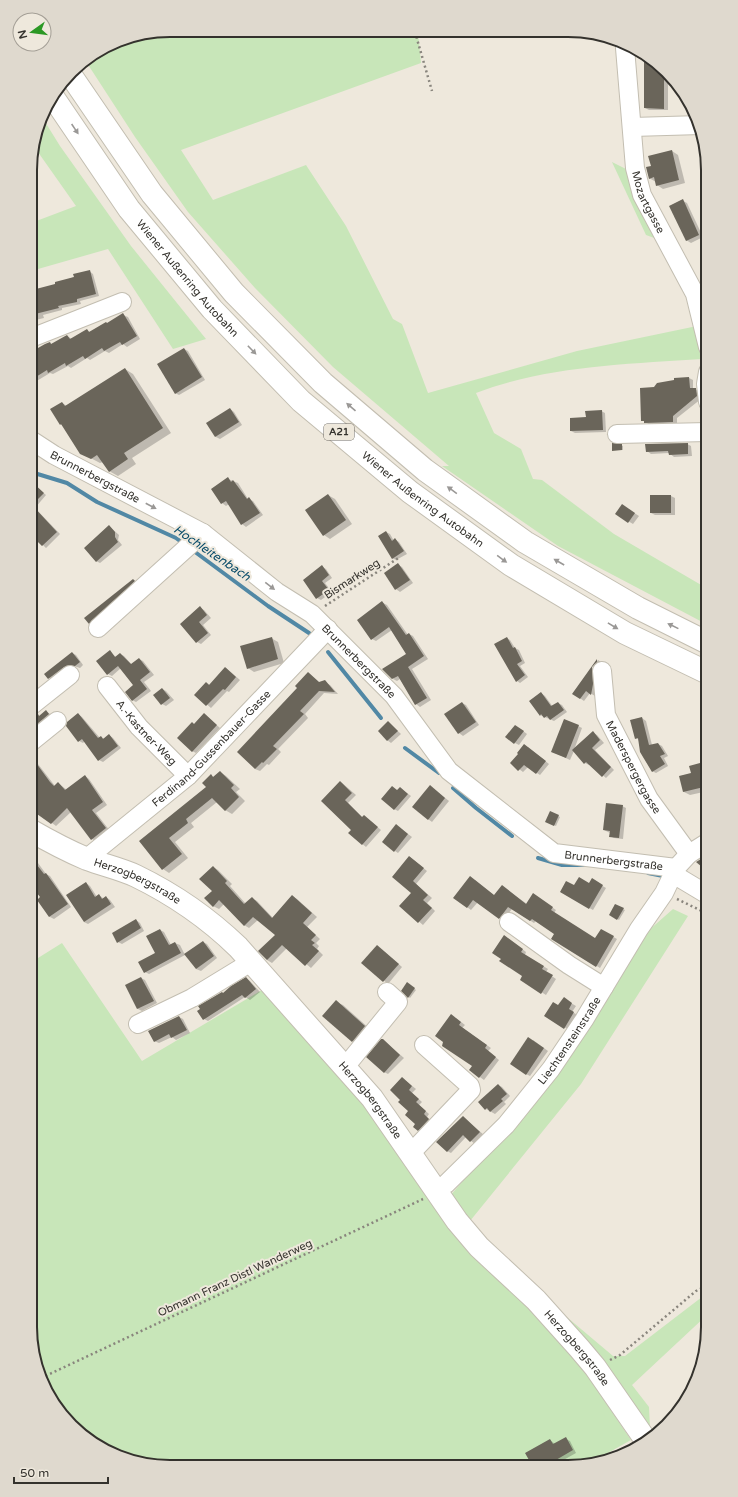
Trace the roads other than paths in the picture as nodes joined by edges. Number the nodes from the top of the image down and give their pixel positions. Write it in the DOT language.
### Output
graph roads {
  1 [pos="625,50"];
  2 [pos="73,79"];
  3 [pos="56,102"];
  4 [pos="693,125"];
  5 [pos="632,126"];
  6 [pos="122,302"];
  7 [pos="701,318"];
  8 [pos="37,336"];
  9 [pos="701,432"];
  10 [pos="617,434"];
  11 [pos="37,444"];
  12 [pos="194,542"];
  13 [pos="98,628"];
  14 [pos="328,629"];
  15 [pos="701,640"];
  16 [pos="701,670"];
  17 [pos="602,671"];
  18 [pos="70,675"];
  19 [pos="107,686"];
  20 [pos="37,701"];
  21 [pos="57,721"];
  22 [pos="37,737"];
  23 [pos="188,776"];
  24 [pos="37,834"];
  25 [pos="701,846"];
  26 [pos="689,854"];
  27 [pos="87,858"];
  28 [pos="670,880"];
  29 [pos="701,892"];
  30 [pos="510,922"];
  31 [pos="251,962"];
  32 [pos="604,987"];
  33 [pos="387,992"];
  34 [pos="138,1024"];
  35 [pos="424,1045"];
  36 [pos="345,1067"];
  37 [pos="411,1153"];
  38 [pos="436,1192"];
  39 [pos="643,1437"];
  1 -- 5 [label="street, Mozartgasse"];
  15 -- 2 [label="main road, Wiener Außenring Autobahn / A21, one-way"];
  3 -- 16 [label="main road, Wiener Außenring Autobahn / A21, one-way"];
  4 -- 5 [label="street"];
  5 -- 7 [label="street, Mozartgasse"];
  6 -- 8 [label="street"];
  9 -- 10 [label="street"];
  11 -- 12 [label="street, Brunnerbergstraße, one-way"];
  12 -- 13 [label="street"];
  12 -- 14 [label="street, Brunnerbergstraße, one-way"];
  14 -- 23 [label="street, Ferdinand-Gussenbauer-Gasse"];
  14 -- 28 [label="street, Brunnerbergstraße"];
  17 -- 26 [label="street, Maderspergergasse"];
  18 -- 20 [label="street"];
  19 -- 23 [label="street, A.-Kastner-Weg"];
  21 -- 22 [label="street"];
  23 -- 27 [label="street, Ferdinand-Gussenbauer-Gasse"];
  24 -- 27 [label="main road, Herzogbergstraße"];
  25 -- 26 [label="street, Liechtensteinstraße"];
  26 -- 28 [label="street, Liechtensteinstraße"];
  27 -- 31 [label="main road, Herzogbergstraße"];
  28 -- 29 [label="street, Brunnerbergstraße"];
  28 -- 32 [label="street, Liechtensteinstraße"];
  30 -- 32 [label="street"];
  31 -- 34 [label="street"];
  31 -- 36 [label="main road, Herzogbergstraße"];
  32 -- 38 [label="street, Liechtensteinstraße"];
  33 -- 36 [label="street"];
  35 -- 37 [label="street"];
  36 -- 37 [label="main road, Herzogbergstraße"];
  37 -- 38 [label="main road, Herzogbergstraße"];
  38 -- 39 [label="main road, Herzogbergstraße"];
}
